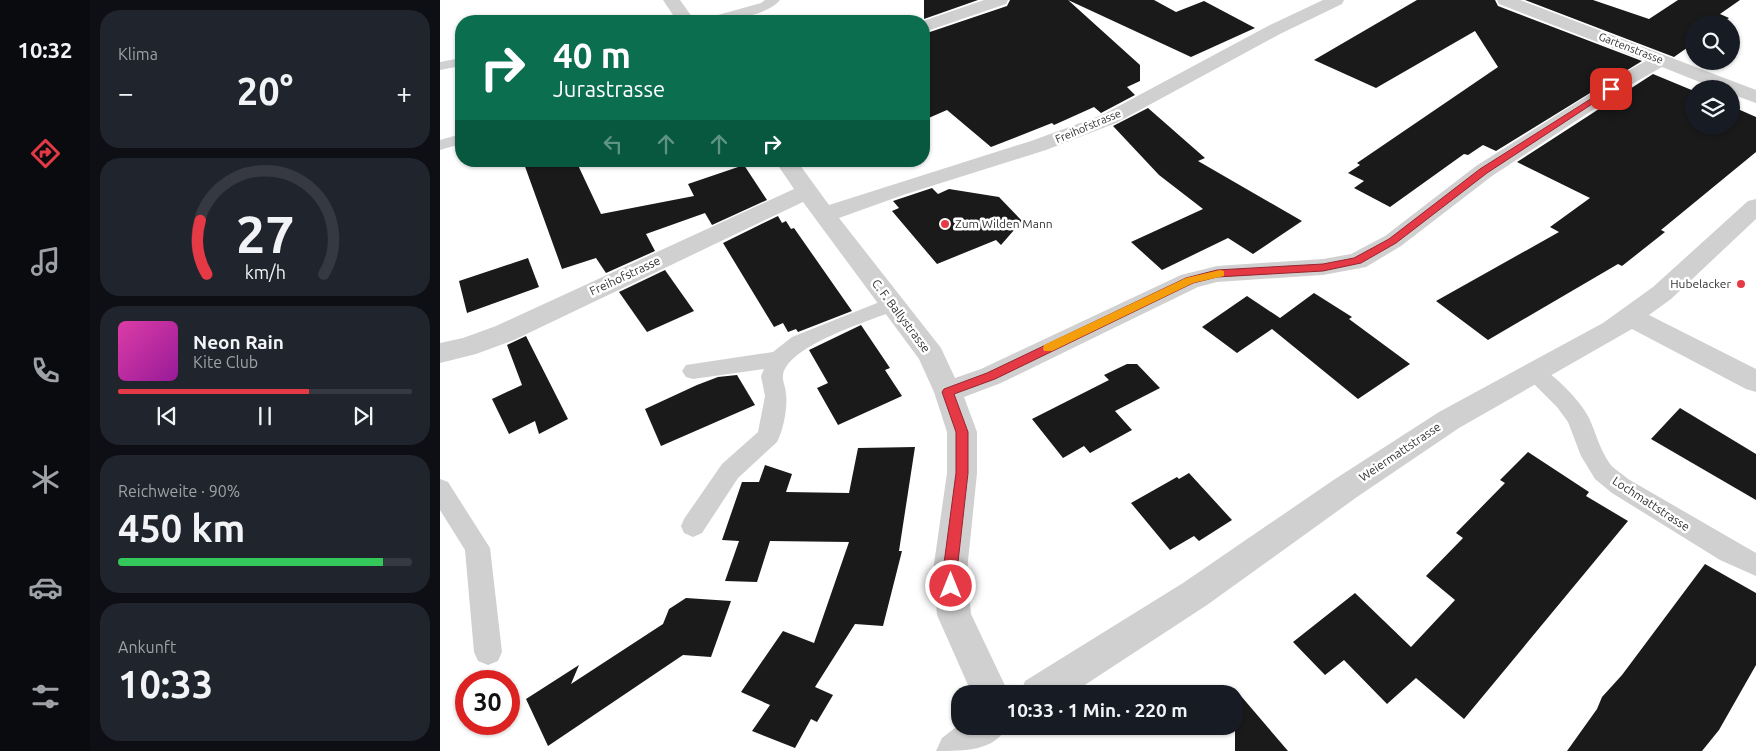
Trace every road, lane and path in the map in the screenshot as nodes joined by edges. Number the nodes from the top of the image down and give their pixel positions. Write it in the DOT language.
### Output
graph roads {
  1 [pos="671,0"];
  2 [pos="773,0"];
  3 [pos="1000,0"];
  4 [pos="1336,0"];
  5 [pos="1505,0"];
  6 [pos="682,15"];
  7 [pos="734,15"];
  8 [pos="930,25"];
  9 [pos="1662,60"];
  10 [pos="455,63"];
  11 [pos="440,66"];
  12 [pos="1756,97"];
  13 [pos="455,141"];
  14 [pos="440,145"];
  15 [pos="790,167"];
  16 [pos="807,192"];
  17 [pos="1756,206"];
  18 [pos="824,214"];
  19 [pos="892,304"];
  20 [pos="1630,317"];
  21 [pos="440,354"];
  22 [pos="779,359"];
  23 [pos="693,371"];
  24 [pos="1533,372"];
  25 [pos="1756,382"];
  26 [pos="948,392"];
  27 [pos="440,489"];
  28 [pos="692,526"];
  29 [pos="1756,565"];
  30 [pos="488,652"];
  31 [pos="987,685"];
  32 [pos="1052,685"];
  33 [pos="977,735"];
  34 [pos="956,751"];
  1 -- 6 [label="street"];
  2 -- 7 [label="lane"];
  3 -- 8 [label="street"];
  4 -- 18 [label="street, Freihofstrasse"];
  5 -- 9 [label="street, Gartenstrasse"];
  9 -- 12 [label="street, Gartenstrasse"];
  9 -- 26 [label="street"];
  10 -- 11 [label="lane"];
  13 -- 14 [label="lane"];
  15 -- 16 [label="street, C. F. Ballystrasse"];
  16 -- 18 [label="street, C. F. Ballystrasse"];
  16 -- 21 [label="street, Freihofstrasse"];
  17 -- 20 [label="street, Weiermattstrasse"];
  18 -- 19 [label="street, C. F. Ballystrasse"];
  19 -- 22 [label="lane"];
  19 -- 26 [label="street, C. F. Ballystrasse"];
  20 -- 24 [label="street, Weiermattstrasse"];
  20 -- 25 [label="street"];
  22 -- 23 [label="lane"];
  22 -- 28 [label="lane"];
  24 -- 29 [label="lane, Lochmattstrasse"];
  24 -- 32 [label="street, Weiermattstrasse"];
  26 -- 31 [label="street, C. F. Ballystrasse"];
  27 -- 30 [label="lane"];
  33 -- 34 [label="street"];
}
